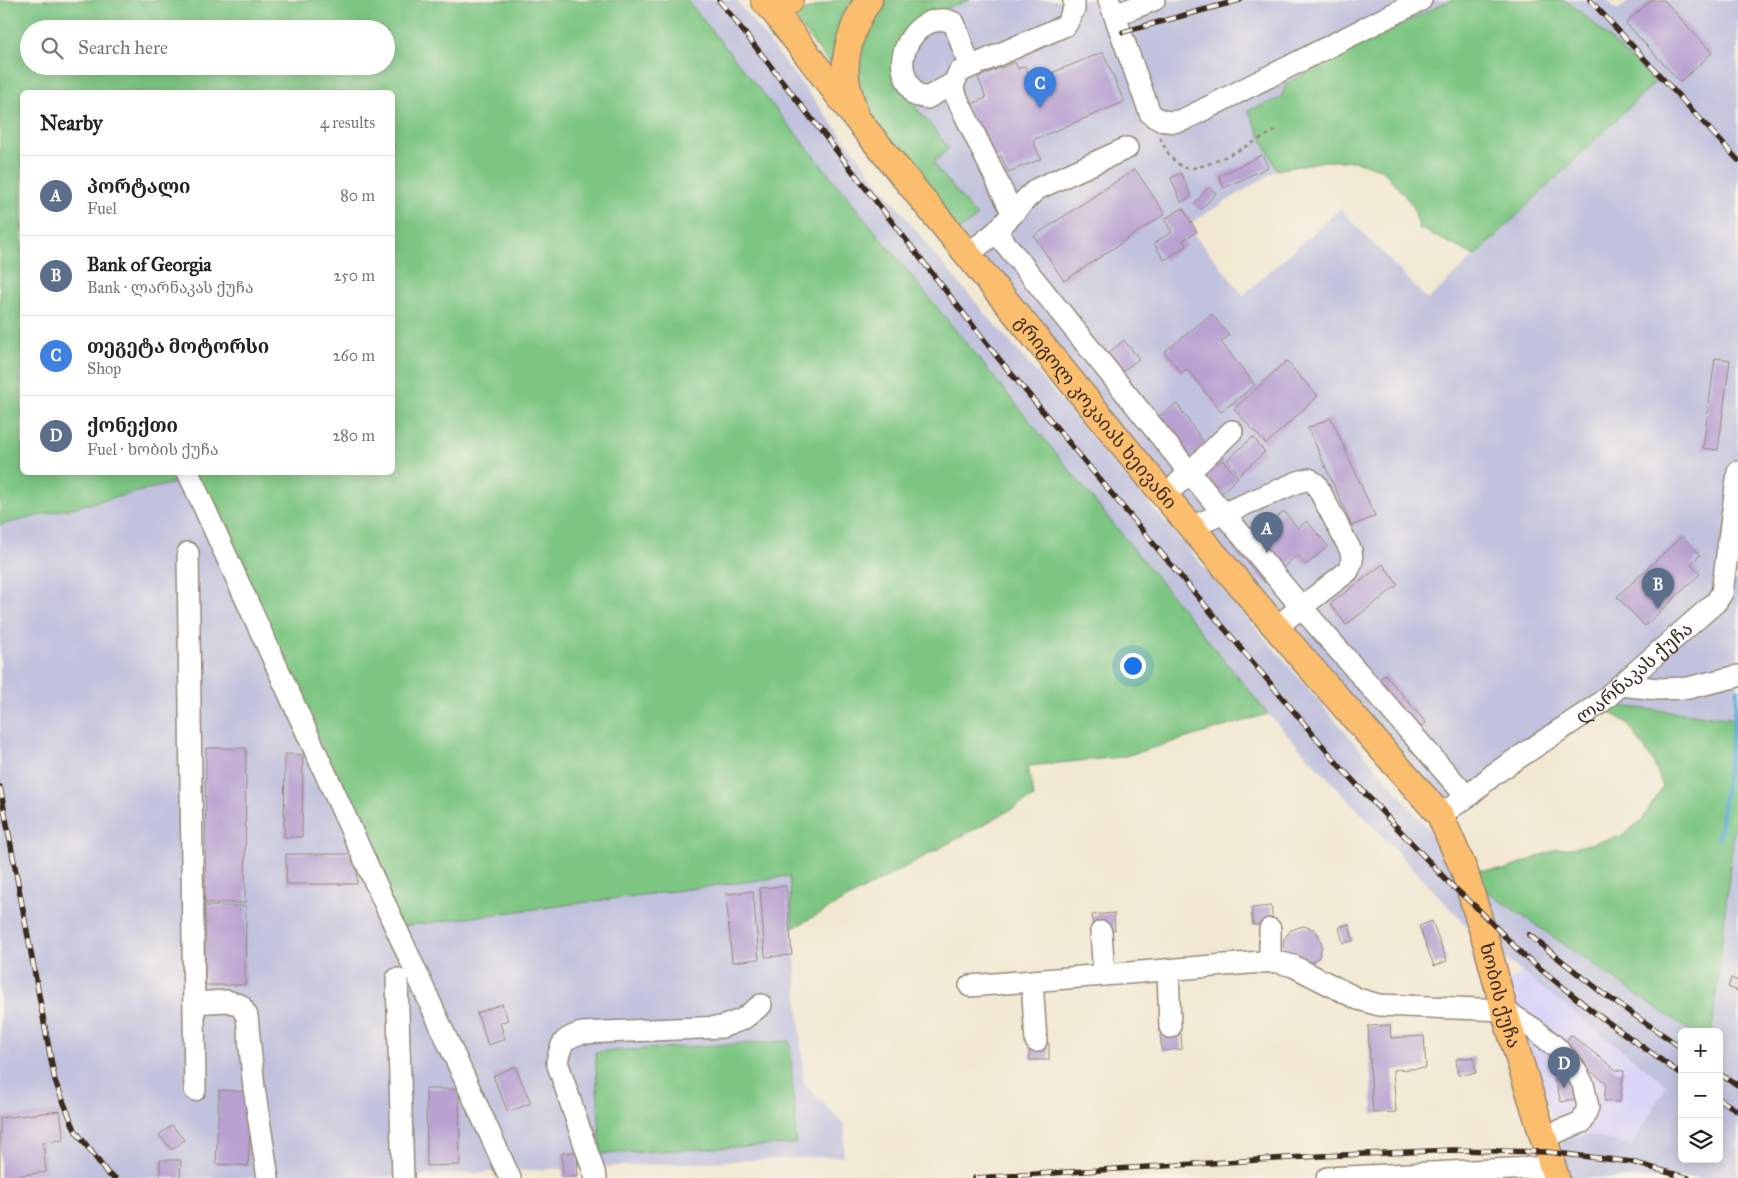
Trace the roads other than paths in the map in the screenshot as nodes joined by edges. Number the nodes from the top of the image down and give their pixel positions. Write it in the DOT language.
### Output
graph roads {
  1 [pos="869,0"];
  2 [pos="1074,0"];
  3 [pos="1154,0"];
  4 [pos="1421,0"];
  5 [pos="775,2"];
  6 [pos="1112,8"];
  7 [pos="970,67"];
  8 [pos="954,83"];
  9 [pos="856,118"];
  10 [pos="1127,148"];
  11 [pos="1013,214"];
  12 [pos="996,232"];
  13 [pos="967,255"];
  14 [pos="1096,357"];
  15 [pos="1069,378"];
  16 [pos="1232,431"];
  17 [pos="1738,472"];
  18 [pos="1190,473"];
  19 [pos="189,475"];
  20 [pos="1165,496"];
  21 [pos="1224,512"];
  22 [pos="1191,527"];
  23 [pos="188,553"];
  24 [pos="1738,578"];
  25 [pos="1722,592"];
  26 [pos="1302,608"];
  27 [pos="1276,627"];
  28 [pos="1738,676"];
  29 [pos="1621,685"];
  30 [pos="1467,797"];
  31 [pos="1440,815"];
  32 [pos="1270,929"];
  33 [pos="1101,932"];
  34 [pos="1270,962"];
  35 [pos="1168,970"];
  36 [pos="1104,975"];
  37 [pos="397,979"];
  38 [pos="1032,981"];
  39 [pos="970,986"];
  40 [pos="194,1003"];
  41 [pos="761,1005"];
  42 [pos="1504,1010"];
  43 [pos="1170,1027"];
  44 [pos="1036,1041"];
  45 [pos="195,1090"];
  46 [pos="1544,1137"];
  47 [pos="1555,1173"];
  48 [pos="268,1178"];
  49 [pos="403,1178"];
  50 [pos="510,1178"];
  51 [pos="596,1178"];
  52 [pos="1327,1178"];
  1 -- 9 [label="main road"];
  2 -- 7 [label="street"];
  3 -- 6 [label="street"];
  4 -- 6 [label="street"];
  5 -- 9 [label="main road, გრიგოლ კოკაიას ხეივანი"];
  7 -- 8 [label="street"];
  7 -- 8 [label="street"];
  8 -- 11 [label="street"];
  9 -- 13 [label="main road, გრიგოლ კოკაიას ხეივანი"];
  10 -- 11 [label="street"];
  11 -- 12 [label="street"];
  12 -- 13 [label="street"];
  12 -- 14 [label="street"];
  13 -- 15 [label="main road, გრიგოლ კოკაიას ხეივანი"];
  14 -- 15 [label="street"];
  14 -- 18 [label="street"];
  15 -- 20 [label="main road, გრიგოლ კოკაიას ხეივანი"];
  16 -- 18 [label="street"];
  17 -- 25 [label="street"];
  18 -- 20 [label="street"];
  18 -- 21 [label="street"];
  19 -- 50 [label="street"];
  20 -- 22 [label="main road, გრიგოლ კოკაიას ხეივანი"];
  21 -- 22 [label="street"];
  21 -- 26 [label="street"];
  21 -- 26 [label="street"];
  22 -- 27 [label="main road, გრიგოლ კოკაიას ხეივანი"];
  23 -- 40 [label="street"];
  24 -- 25 [label="street, ლარნაკას ქუჩა"];
  25 -- 29 [label="street, ლარნაკას ქუჩა"];
  26 -- 27 [label="street"];
  26 -- 30 [label="street"];
  27 -- 31 [label="main road, გრიგოლ კოკაიას ხეივანი"];
  28 -- 29 [label="street"];
  29 -- 30 [label="street, ლარნაკას ქუჩა"];
  30 -- 31 [label="street, ლარნაკას ქუჩა"];
  31 -- 42 [label="main road, ხობის ქუჩა"];
  32 -- 34 [label="street"];
  33 -- 36 [label="street"];
  34 -- 35 [label="street"];
  34 -- 42 [label="street"];
  35 -- 36 [label="street"];
  35 -- 43 [label="street"];
  36 -- 38 [label="street"];
  37 -- 49 [label="street"];
  38 -- 39 [label="street"];
  38 -- 44 [label="street"];
  40 -- 45 [label="street"];
  40 -- 48 [label="street"];
  41 -- 51 [label="street"];
  42 -- 46 [label="main road, ხობის ქუჩა"];
  42 -- 46 [label="street"];
  46 -- 47 [label="main road, ხობის ქუჩა"];
  47 -- 52 [label="street"];
}
